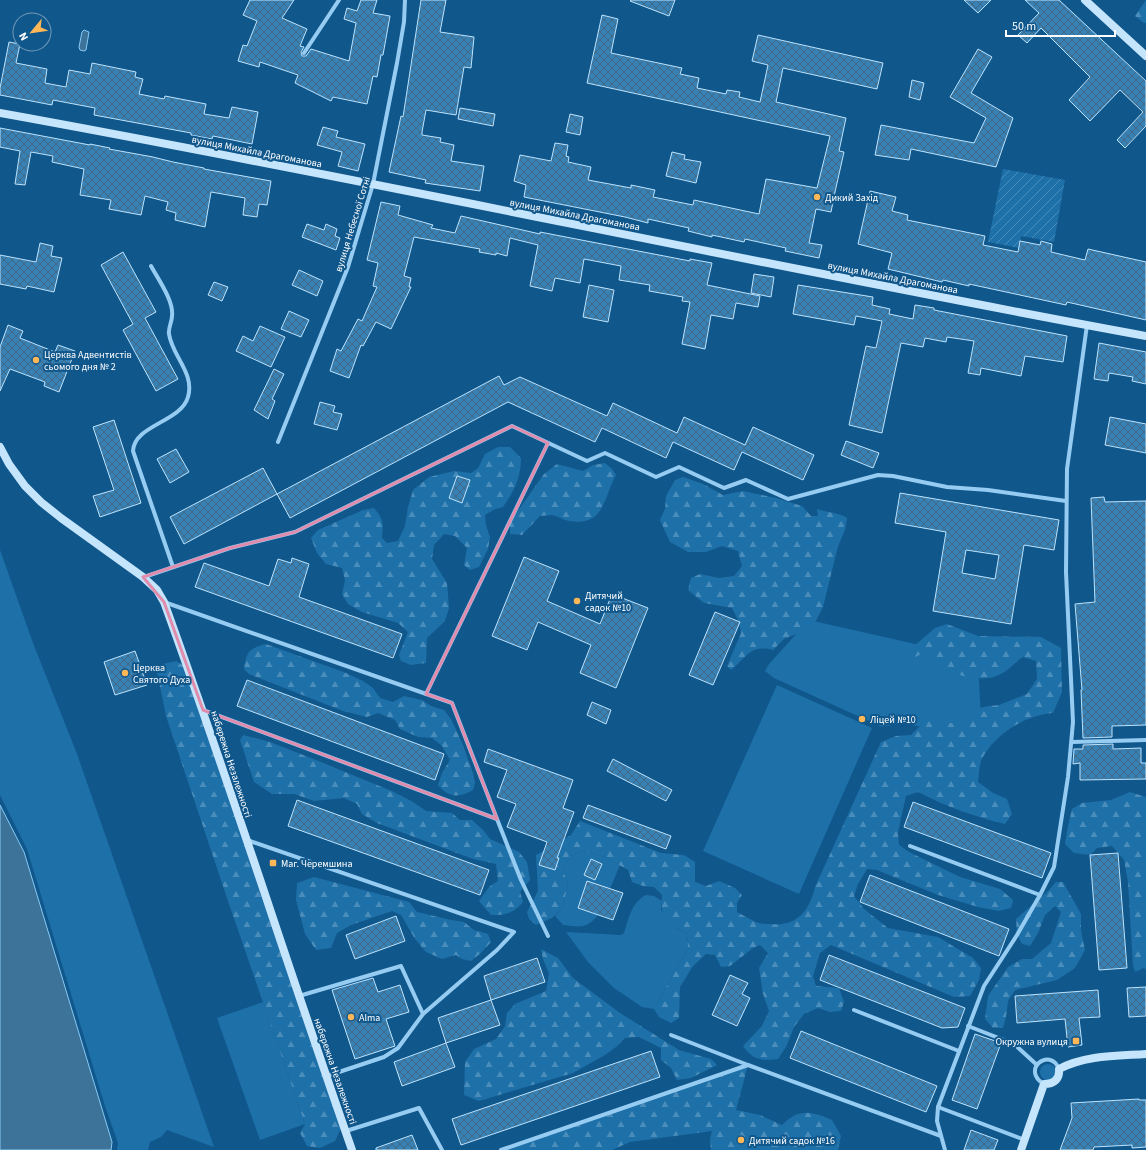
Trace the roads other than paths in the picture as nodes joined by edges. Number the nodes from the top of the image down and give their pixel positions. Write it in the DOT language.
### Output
graph roads {
  1 [pos="339,0"];
  2 [pos="405,0"];
  3 [pos="1085,0"];
  4 [pos="304,53"];
  5 [pos="1146,56"];
  6 [pos="0,113"];
  7 [pos="373,184"];
  8 [pos="151,266"];
  9 [pos="1088,325"];
  10 [pos="1146,336"];
  11 [pos="278,442"];
  12 [pos="548,443"];
  13 [pos="0,447"];
  14 [pos="1066,501"];
  15 [pos="173,567"];
  16 [pos="143,577"];
  17 [pos="164,602"];
  18 [pos="426,694"];
  19 [pos="203,710"];
  20 [pos="1146,740"];
  21 [pos="1072,742"];
  22 [pos="497,819"];
  23 [pos="246,840"];
  24 [pos="910,846"];
  25 [pos="1040,895"];
  26 [pos="548,936"];
  27 [pos="299,996"];
  28 [pos="854,1010"];
  29 [pos="423,1014"];
  30 [pos="968,1026"];
  31 [pos="671,1035"];
  32 [pos="959,1051"];
  33 [pos="1146,1054"];
  34 [pos="1037,1065"];
  35 [pos="748,1066"];
  36 [pos="1059,1069"];
  37 [pos="326,1076"];
  38 [pos="1044,1084"];
  39 [pos="938,1107"];
  40 [pos="346,1131"];
  41 [pos="941,1136"];
  42 [pos="1025,1140"];
  43 [pos="352,1150"];
  44 [pos="442,1150"];
  45 [pos="501,1150"];
  46 [pos="945,1150"];
  47 [pos="1021,1150"];
  1 -- 4 [label="street"];
  2 -- 7 [label="street, вулиця Небесної Сотні"];
  3 -- 5 [label="street"];
  6 -- 7 [label="street, вулиця Михайла Драгоманова"];
  7 -- 9 [label="street, вулиця Михайла Драгоманова"];
  7 -- 11 [label="street, вулиця Небесної Сотні"];
  8 -- 15 [label="street"];
  9 -- 10 [label="street, вулиця Михайла Драгоманова"];
  9 -- 14 [label="street"];
  12 -- 14 [label="street"];
  12 -- 15 [label="street"];
  12 -- 18 [label="street"];
  13 -- 16 [label="street, набережна Незалежності"];
  14 -- 21 [label="street"];
  15 -- 16 [label="street"];
  16 -- 17 [label="street, набережна Незалежності"];
  17 -- 18 [label="street"];
  17 -- 19 [label="street, набережна Незалежності"];
  18 -- 22 [label="street"];
  19 -- 22 [label="street"];
  19 -- 23 [label="street, набережна Незалежності"];
  20 -- 21 [label="street"];
  21 -- 25 [label="street"];
  22 -- 26 [label="street"];
  23 -- 27 [label="street, набережна Незалежності"];
  23 -- 29 [label="street"];
  24 -- 25 [label="street"];
  25 -- 30 [label="street"];
  27 -- 29 [label="street"];
  27 -- 37 [label="street, набережна Незалежності"];
  28 -- 32 [label="street"];
  29 -- 37 [label="street"];
  30 -- 32 [label="street"];
  30 -- 34 [label="street"];
  31 -- 35 [label="street"];
  32 -- 39 [label="street"];
  33 -- 36 [label="street"];
  34 -- 36 [label="street"];
  34 -- 38 [label="street"];
  35 -- 41 [label="street"];
  35 -- 45 [label="street"];
  36 -- 38 [label="street"];
  37 -- 40 [label="street, набережна Незалежності"];
  38 -- 42 [label="street"];
  39 -- 41 [label="street"];
  39 -- 42 [label="street"];
  40 -- 43 [label="street, набережна Незалежності"];
  40 -- 44 [label="street"];
  41 -- 46 [label="street"];
  42 -- 47 [label="street"];
}
